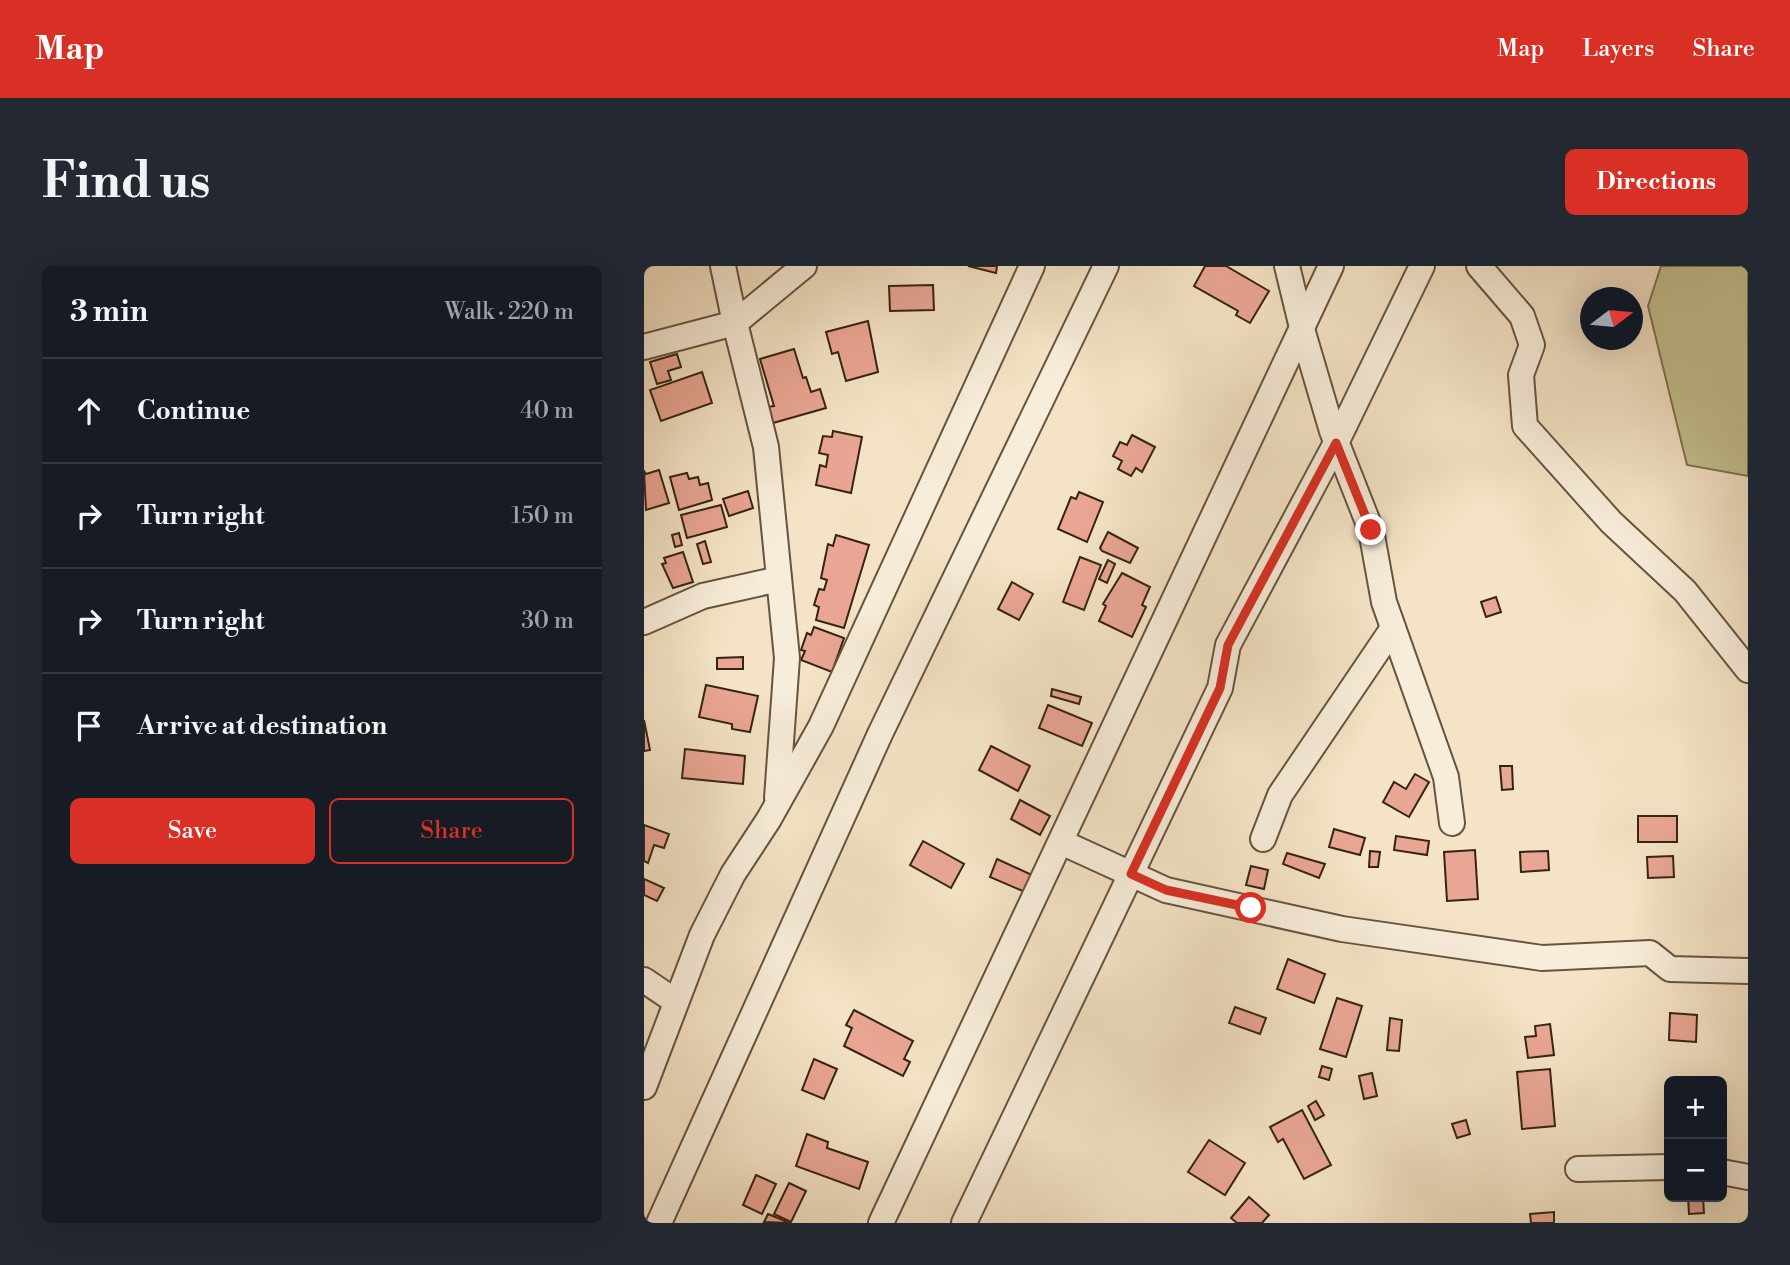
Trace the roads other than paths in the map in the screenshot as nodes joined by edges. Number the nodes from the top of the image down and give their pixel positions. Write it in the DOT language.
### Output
graph roads {
  1 [pos="723,266"];
  2 [pos="804,266"];
  3 [pos="1032,266"];
  4 [pos="1106,266"];
  5 [pos="1287,266"];
  6 [pos="1331,266"];
  7 [pos="1423,266"];
  8 [pos="1479,266"];
  9 [pos="735,323"];
  10 [pos="1302,328"];
  11 [pos="644,347"];
  12 [pos="1336,443"];
  13 [pos="779,579"];
  14 [pos="644,622"];
  15 [pos="1393,628"];
  16 [pos="1748,670"];
  17 [pos="777,804"];
  18 [pos="1452,823"];
  19 [pos="1263,839"];
  20 [pos="1061,842"];
  21 [pos="1131,874"];
  22 [pos="1748,971"];
  23 [pos="644,980"];
  24 [pos="675,1001"];
  25 [pos="644,1087"];
  26 [pos="1664,1167"];
  27 [pos="1578,1169"];
  28 [pos="1727,1173"];
  29 [pos="1748,1177"];
  30 [pos="659,1223"];
  31 [pos="881,1223"];
  32 [pos="964,1223"];
  1 -- 9 [label="street"];
  2 -- 9 [label="street"];
  3 -- 17 [label="street"];
  4 -- 30 [label="street"];
  5 -- 10 [label="street"];
  6 -- 10 [label="street"];
  7 -- 12 [label="street"];
  8 -- 16 [label="street"];
  9 -- 11 [label="street"];
  9 -- 13 [label="street"];
  10 -- 12 [label="street"];
  10 -- 20 [label="street"];
  12 -- 15 [label="street"];
  12 -- 21 [label="street"];
  13 -- 14 [label="street"];
  13 -- 17 [label="street"];
  15 -- 18 [label="street"];
  15 -- 19 [label="street"];
  17 -- 24 [label="street"];
  20 -- 21 [label="street"];
  20 -- 31 [label="street"];
  21 -- 22 [label="street"];
  21 -- 32 [label="street"];
  23 -- 24 [label="street"];
  24 -- 25 [label="street"];
  26 -- 27 [label="street"];
  28 -- 29 [label="street"];
}
